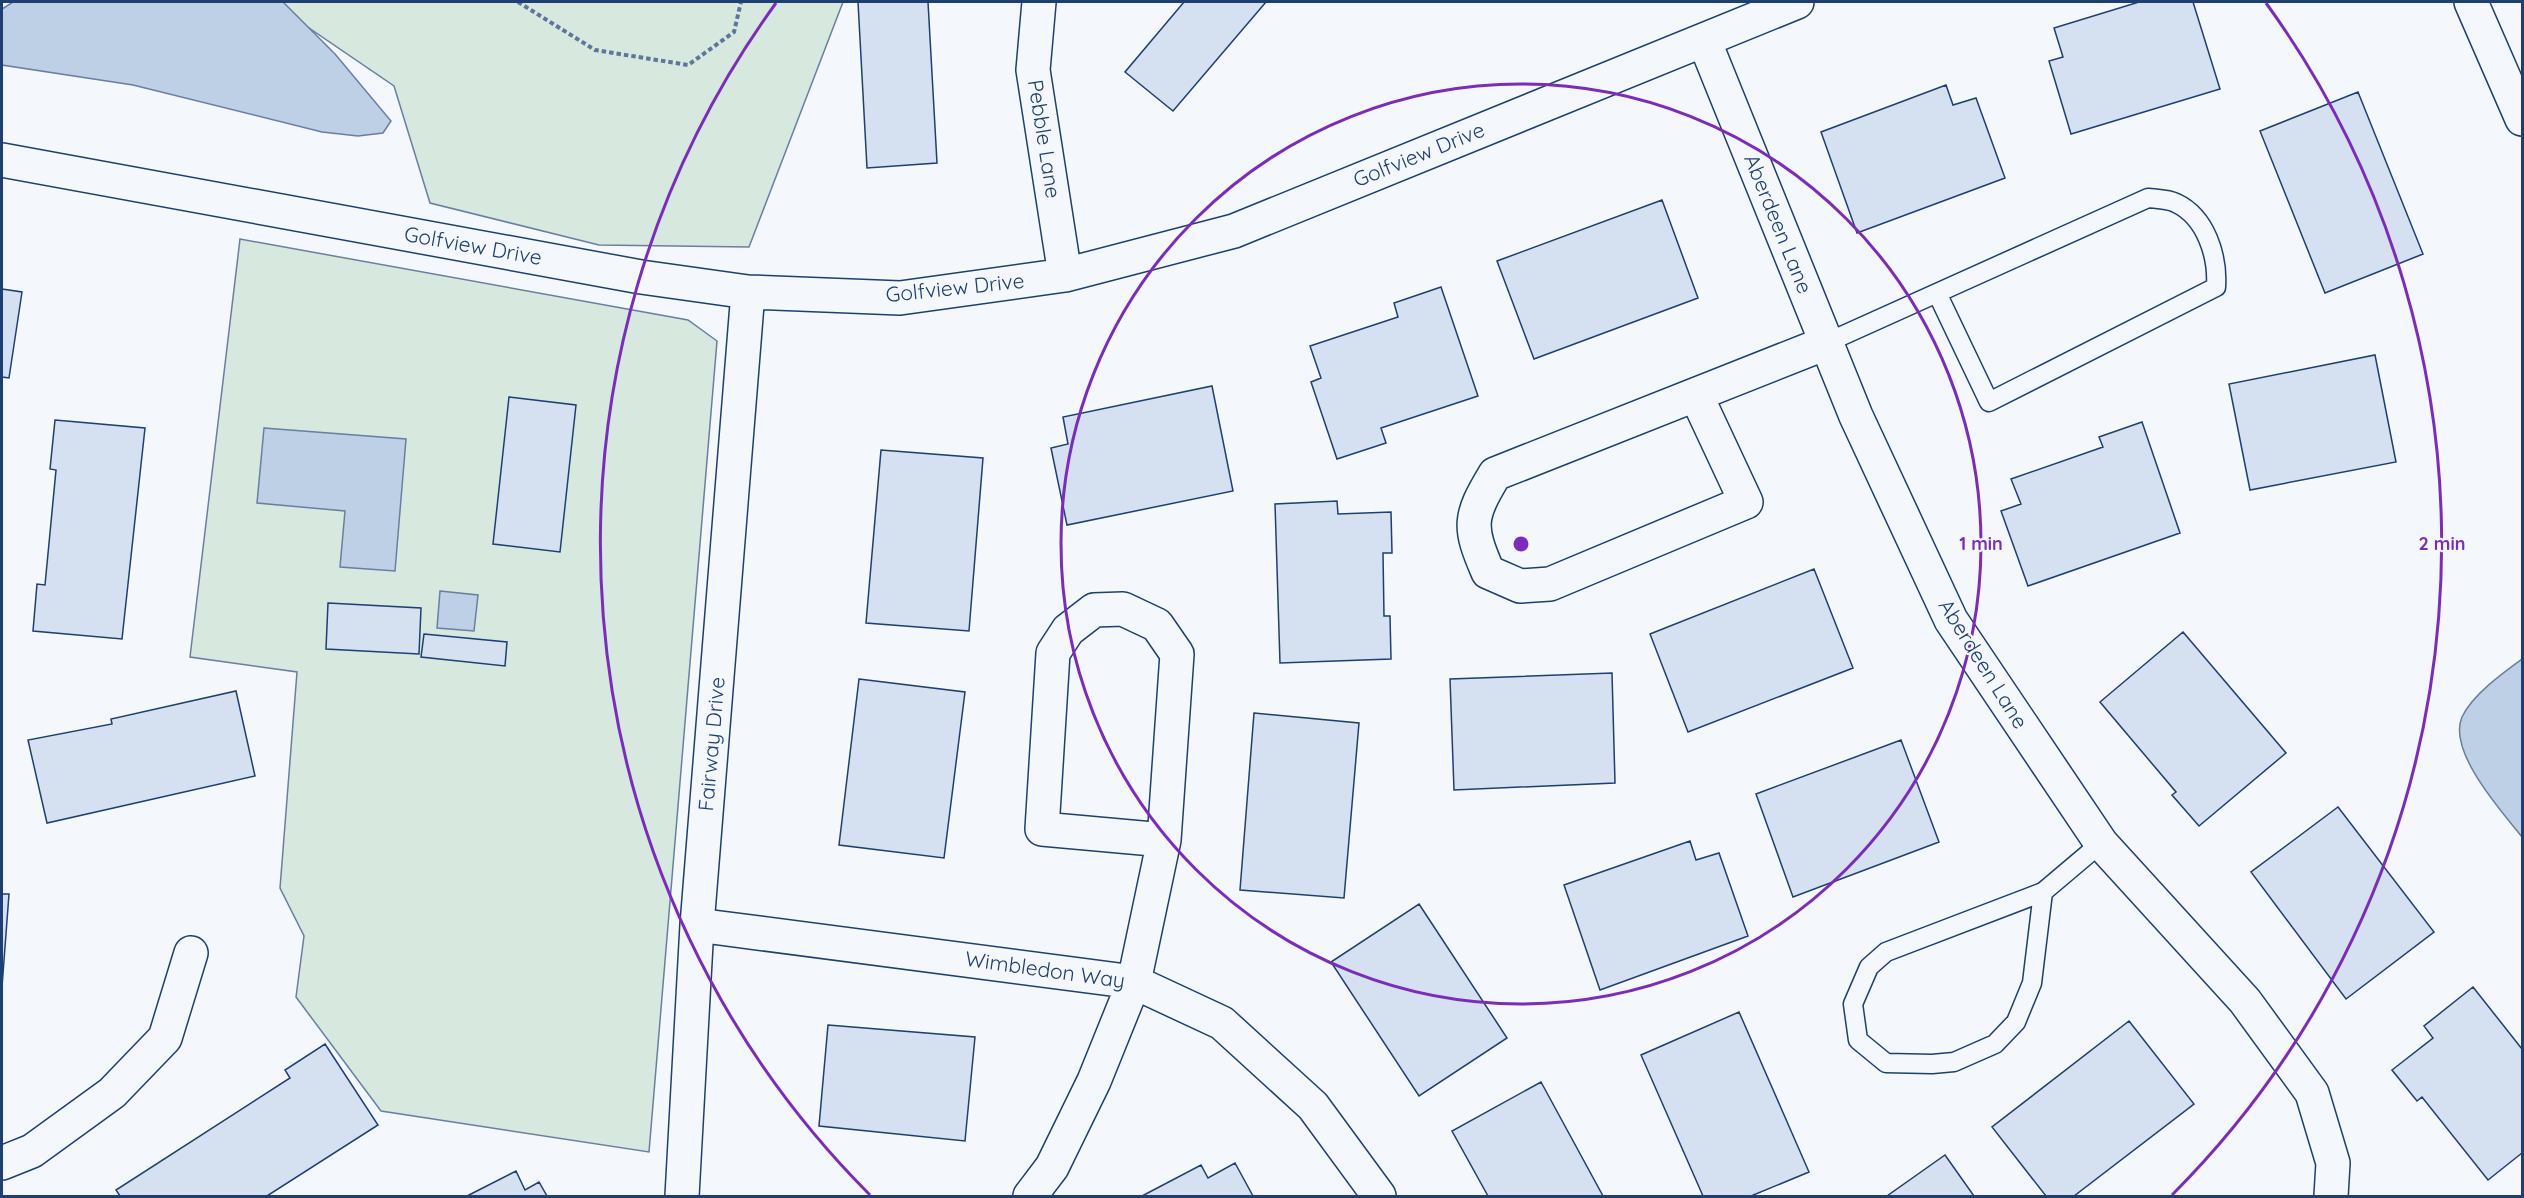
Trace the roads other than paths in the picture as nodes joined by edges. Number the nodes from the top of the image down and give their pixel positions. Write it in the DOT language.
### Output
graph roads {
  1 [pos="1039,2"];
  2 [pos="1797,2"];
  3 [pos="2471,2"];
  4 [pos="1704,40"];
  5 [pos="2523,119"];
  6 [pos="2,160"];
  7 [pos="1065,275"];
  8 [pos="748,292"];
  9 [pos="1937,293"];
  10 [pos="1826,343"];
  11 [pos="1696,395"];
  12 [pos="1164,840"];
  13 [pos="2101,843"];
  14 [pos="2043,892"];
  15 [pos="697,925"];
  16 [pos="191,952"];
  17 [pos="1134,982"];
  18 [pos="2,1162"];
  19 [pos="682,1197"];
  20 [pos="1030,1197"];
  21 [pos="1379,1197"];
  22 [pos="2331,1197"];
  1 -- 7 [label="street, Pebble Lane"];
  2 -- 4 [label="street, Golfview Drive"];
  3 -- 5 [label="street"];
  4 -- 7 [label="street, Golfview Drive"];
  4 -- 10 [label="street, Aberdeen Lane"];
  6 -- 8 [label="street, Golfview Drive"];
  7 -- 8 [label="street, Golfview Drive"];
  8 -- 15 [label="street, Fairway Drive"];
  9 -- 9 [label="lane"];
  9 -- 10 [label="lane"];
  10 -- 11 [label="street"];
  10 -- 13 [label="street, Aberdeen Lane"];
  11 -- 11 [label="street"];
  12 -- 12 [label="street"];
  12 -- 17 [label="street"];
  13 -- 14 [label="lane"];
  13 -- 22 [label="street, Aberdeen Lane"];
  14 -- 14 [label="lane"];
  15 -- 17 [label="street, Wimbledon Way"];
  15 -- 19 [label="street, Fairway Drive"];
  16 -- 18 [label="street"];
  17 -- 20 [label="street"];
  17 -- 21 [label="street, Wimbledon Way"];
}
